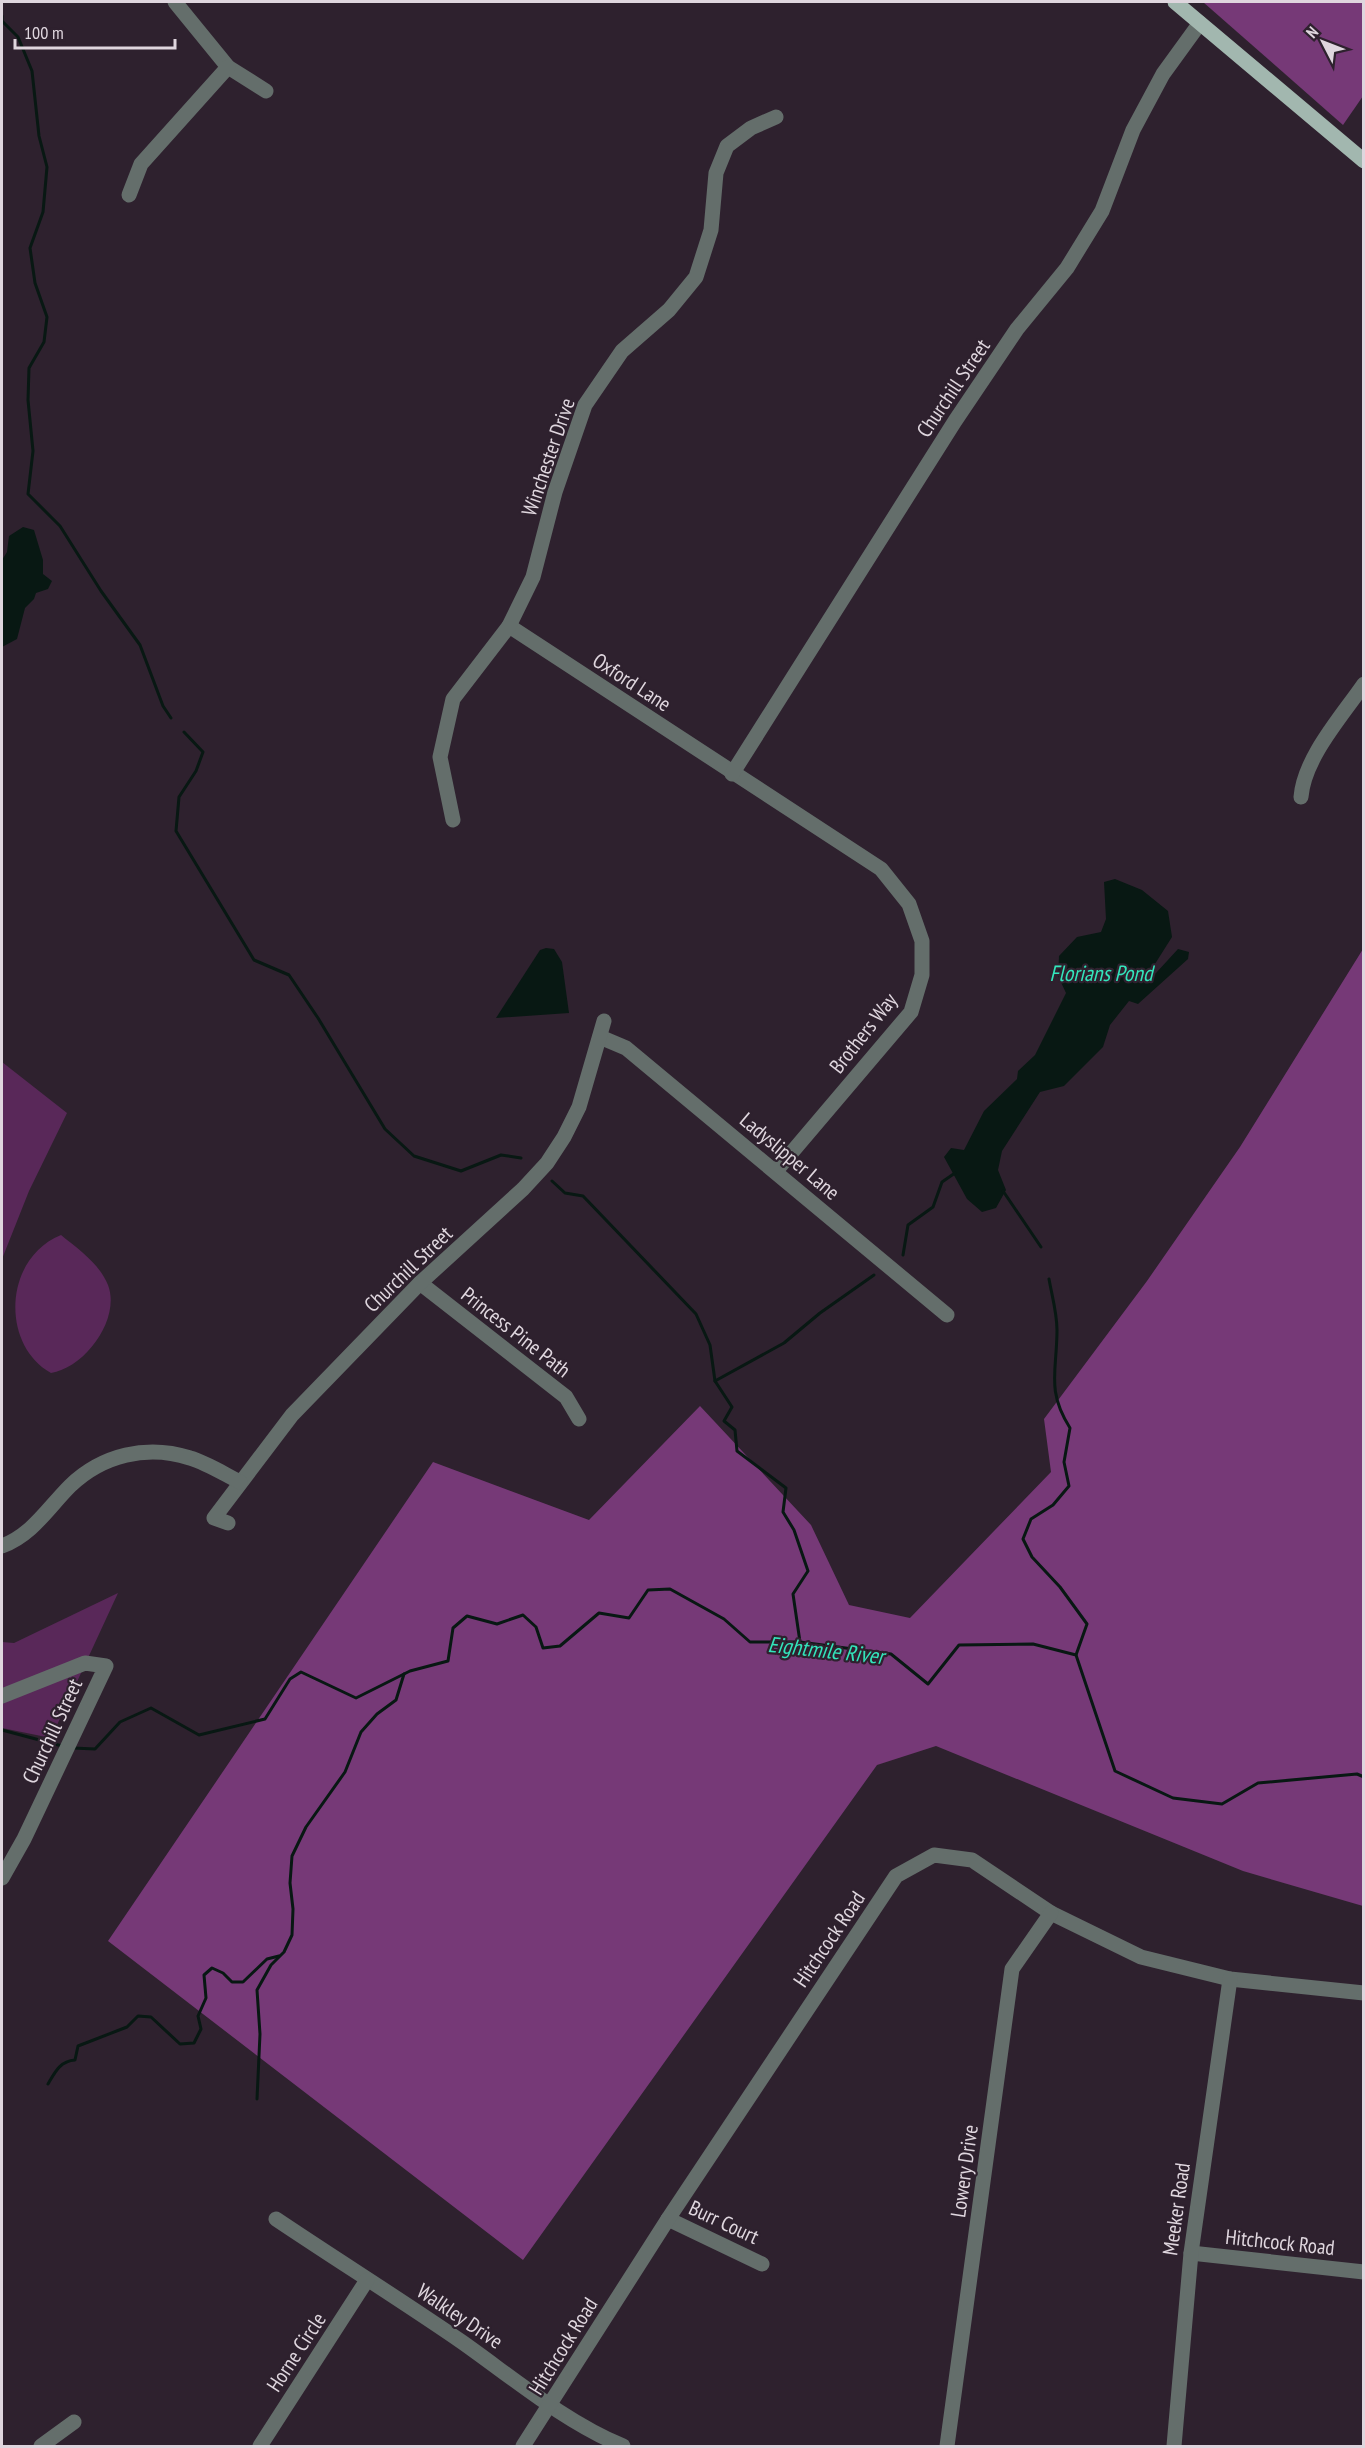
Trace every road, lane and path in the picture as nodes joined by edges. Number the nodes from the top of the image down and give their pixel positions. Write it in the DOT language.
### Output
graph roads {
  1 [pos="175,2"];
  2 [pos="1175,2"];
  3 [pos="1200,23"];
  4 [pos="228,67"];
  5 [pos="266,91"];
  6 [pos="776,117"];
  7 [pos="1364,161"];
  8 [pos="129,195"];
  9 [pos="509,626"];
  10 [pos="1364,684"];
  11 [pos="732,774"];
  12 [pos="1301,797"];
  13 [pos="453,820"];
  14 [pos="604,1021"];
  15 [pos="600,1037"];
  16 [pos="776,1171"];
  17 [pos="420,1283"];
  18 [pos="947,1315"];
  19 [pos="579,1419"];
  20 [pos="240,1482"];
  21 [pos="228,1523"];
  22 [pos="2,1546"];
  23 [pos="2,1696"];
  24 [pos="2,1878"];
  25 [pos="1051,1913"];
  26 [pos="1230,1979"];
  27 [pos="1364,1993"];
  28 [pos="276,2219"];
  29 [pos="668,2219"];
  30 [pos="1191,2253"];
  31 [pos="762,2264"];
  32 [pos="1364,2272"];
  33 [pos="367,2280"];
  34 [pos="551,2404"];
  35 [pos="74,2422"];
  36 [pos="41,2446"];
  37 [pos="260,2446"];
  38 [pos="523,2446"];
  39 [pos="622,2446"];
  40 [pos="947,2446"];
  41 [pos="1174,2446"];
  1 -- 4 [label="street"];
  2 -- 3 [label="main road"];
  3 -- 7 [label="main road"];
  3 -- 11 [label="street, Churchill Street"];
  4 -- 5 [label="street"];
  4 -- 8 [label="street"];
  6 -- 9 [label="street, Winchester Drive"];
  9 -- 11 [label="street, Oxford Lane"];
  9 -- 13 [label="street, Winchester Drive"];
  10 -- 12 [label="street"];
  11 -- 16 [label="street, Brothers Way"];
  14 -- 15 [label="street, Churchill Street"];
  15 -- 16 [label="street, Ladyslipper Lane"];
  15 -- 17 [label="street, Churchill Street"];
  16 -- 18 [label="street, Ladyslipper Lane"];
  17 -- 19 [label="street, Princess Pine Path"];
  17 -- 20 [label="street, Churchill Street"];
  20 -- 21 [label="street, Churchill Street"];
  20 -- 22 [label="street"];
  23 -- 24 [label="street, Churchill Street"];
  25 -- 26 [label="street, Hitchcock Road"];
  25 -- 29 [label="street, Hitchcock Road"];
  25 -- 40 [label="street, Lowery Drive"];
  26 -- 27 [label="street, Hitchcock Road"];
  26 -- 30 [label="street, Meeker Road"];
  28 -- 33 [label="street, Walkley Drive"];
  29 -- 31 [label="street, Burr Court"];
  29 -- 34 [label="street, Hitchcock Road"];
  30 -- 32 [label="street, Hitchcock Road"];
  30 -- 41 [label="street, Meeker Road"];
  33 -- 34 [label="street, Walkley Drive"];
  33 -- 37 [label="street, Horne Circle"];
  34 -- 38 [label="street, Hitchcock Road"];
  34 -- 39 [label="street, Walkley Drive"];
  35 -- 36 [label="street"];
}
